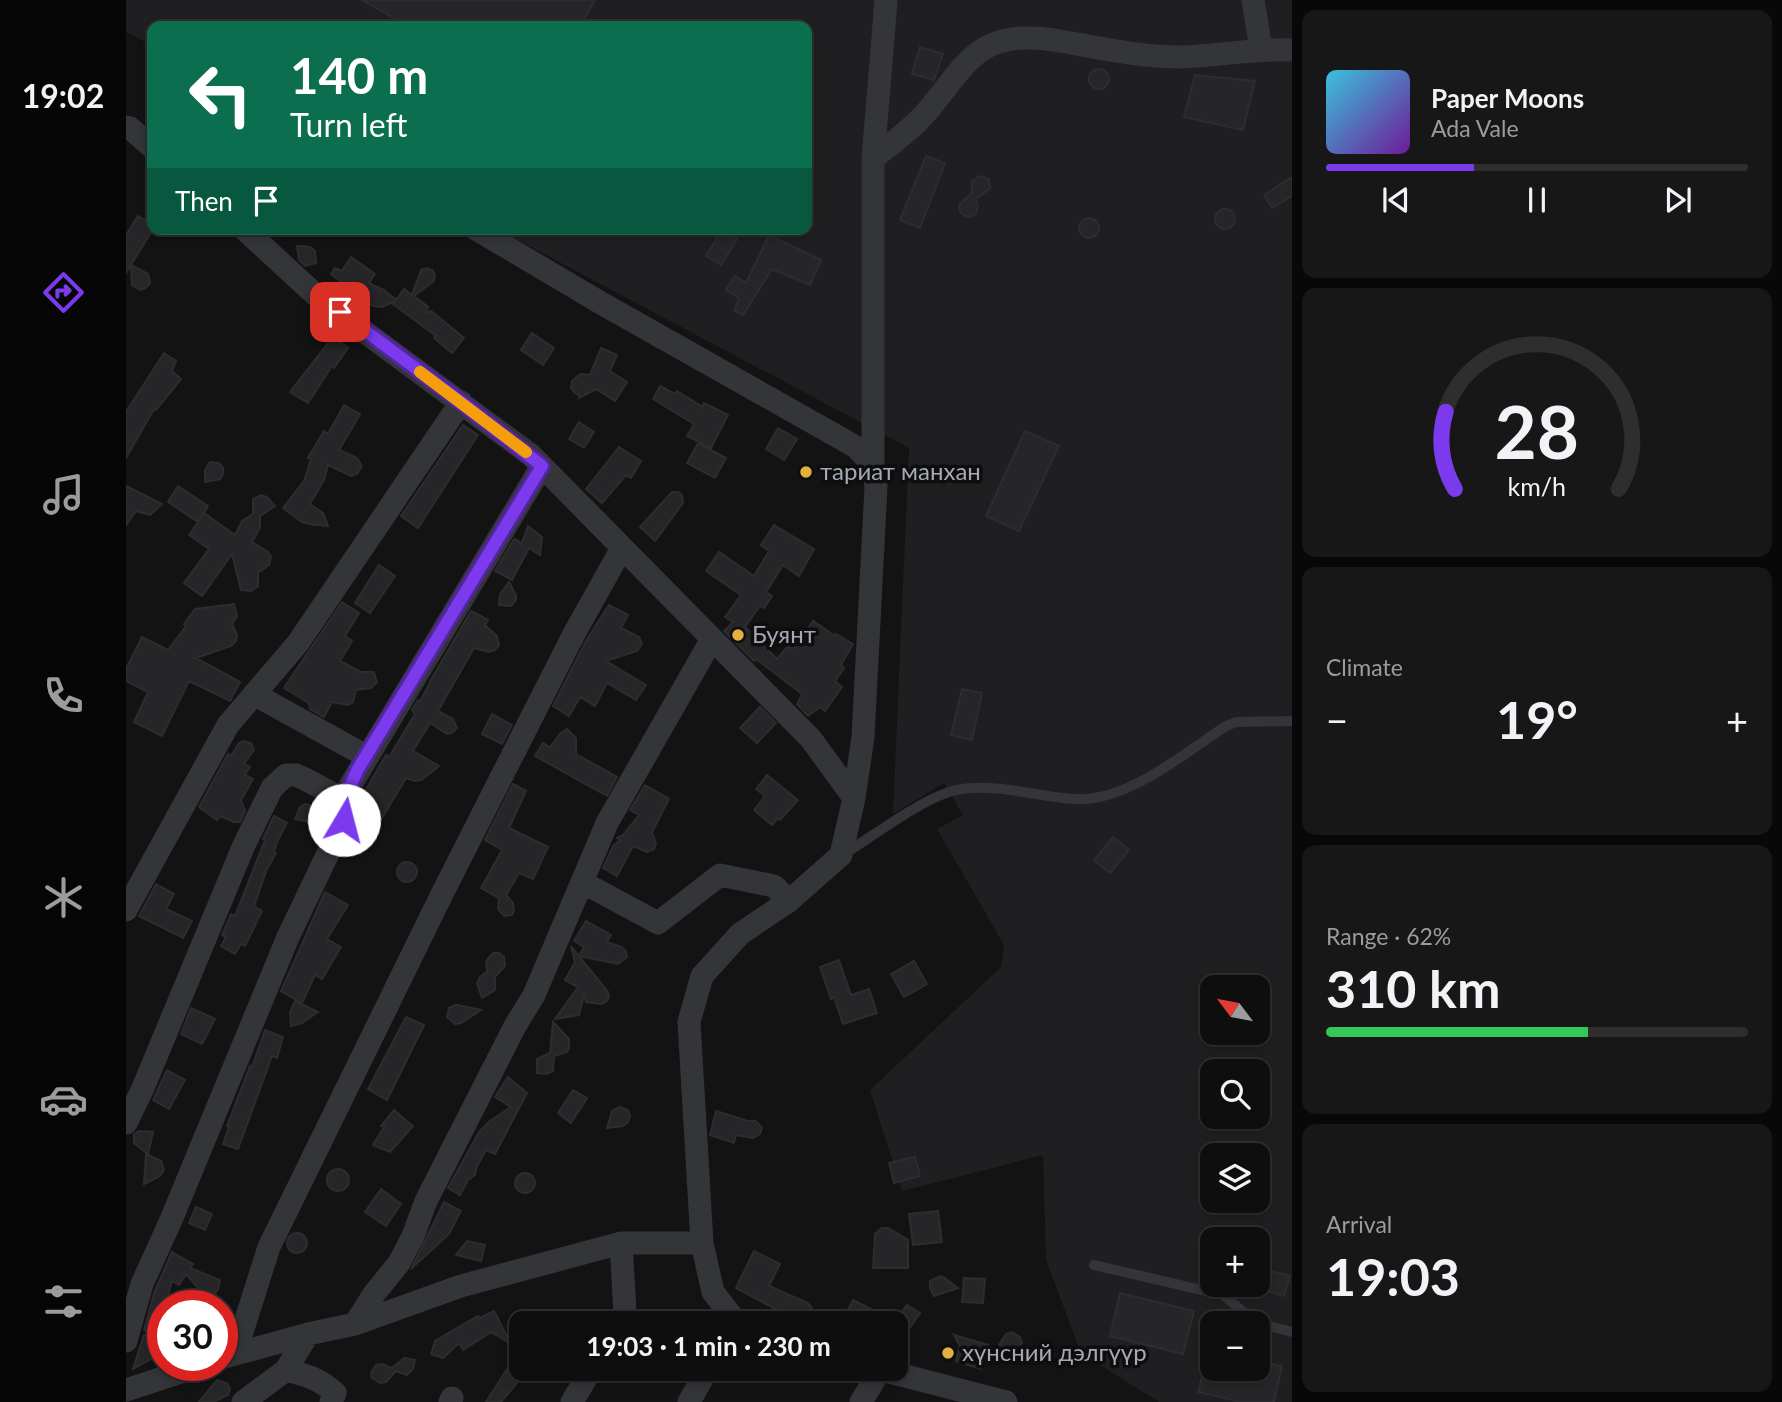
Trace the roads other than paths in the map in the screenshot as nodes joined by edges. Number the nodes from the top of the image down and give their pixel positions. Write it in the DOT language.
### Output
graph roads {
  1 [pos="886,0"];
  2 [pos="1253,0"];
  3 [pos="1261,49"];
  4 [pos="1292,50"];
  5 [pos="126,127"];
  6 [pos="147,143"];
  7 [pos="873,159"];
  8 [pos="251,235"];
  9 [pos="486,235"];
  10 [pos="461,402"];
  11 [pos="873,465"];
  12 [pos="542,466"];
  13 [pos="622,548"];
  14 [pos="712,639"];
  15 [pos="254,694"];
  16 [pos="1292,721"];
  17 [pos="366,756"];
  18 [pos="854,798"];
  19 [pos="344,800"];
  20 [pos="841,855"];
  21 [pos="582,882"];
  22 [pos="789,901"];
  23 [pos="126,910"];
  24 [pos="126,1123"];
  25 [pos="702,1243"];
  26 [pos="621,1244"];
  27 [pos="1094,1265"];
  28 [pos="625,1311"];
  29 [pos="728,1311"];
  30 [pos="1243,1311"];
  31 [pos="355,1324"];
  32 [pos="1270,1326"];
  33 [pos="238,1332"];
  34 [pos="1292,1332"];
  35 [pos="308,1334"];
  36 [pos="126,1341"];
  37 [pos="238,1353"];
  38 [pos="286,1370"];
  39 [pos="908,1379"];
  40 [pos="153,1381"];
  41 [pos="584,1381"];
  42 [pos="701,1381"];
  43 [pos="871,1381"];
  44 [pos="126,1390"];
  45 [pos="962,1396"];
  46 [pos="243,1402"];
  47 [pos="331,1402"];
  48 [pos="572,1402"];
  49 [pos="689,1402"];
  50 [pos="861,1402"];
  51 [pos="1006,1402"];
  1 -- 7 [label="street"];
  2 -- 3 [label="street"];
  3 -- 4 [label="street"];
  3 -- 7 [label="street"];
  5 -- 6 [label="street"];
  7 -- 11 [label="street"];
  8 -- 10 [label="street"];
  9 -- 11 [label="street"];
  10 -- 12 [label="street"];
  10 -- 15 [label="street"];
  11 -- 18 [label="street"];
  12 -- 13 [label="street"];
  12 -- 17 [label="street"];
  13 -- 14 [label="street"];
  13 -- 33 [label="street"];
  14 -- 18 [label="street"];
  14 -- 21 [label="street"];
  15 -- 17 [label="street"];
  15 -- 23 [label="street"];
  16 -- 20 [label="lane"];
  17 -- 19 [label="street"];
  18 -- 20 [label="street"];
  19 -- 24 [label="street"];
  19 -- 36 [label="street"];
  20 -- 22 [label="street"];
  21 -- 22 [label="street"];
  21 -- 31 [label="street"];
  22 -- 25 [label="street"];
  25 -- 26 [label="street"];
  25 -- 29 [label="street"];
  26 -- 28 [label="street"];
  26 -- 31 [label="street"];
  27 -- 30 [label="lane"];
  31 -- 35 [label="street"];
  32 -- 34 [label="lane"];
  35 -- 37 [label="street"];
  35 -- 38 [label="street"];
  38 -- 46 [label="street"];
  38 -- 47 [label="street"];
  39 -- 45 [label="street"];
  40 -- 44 [label="street"];
  41 -- 48 [label="street"];
  42 -- 49 [label="street"];
  43 -- 50 [label="street"];
  45 -- 51 [label="street"];
}
